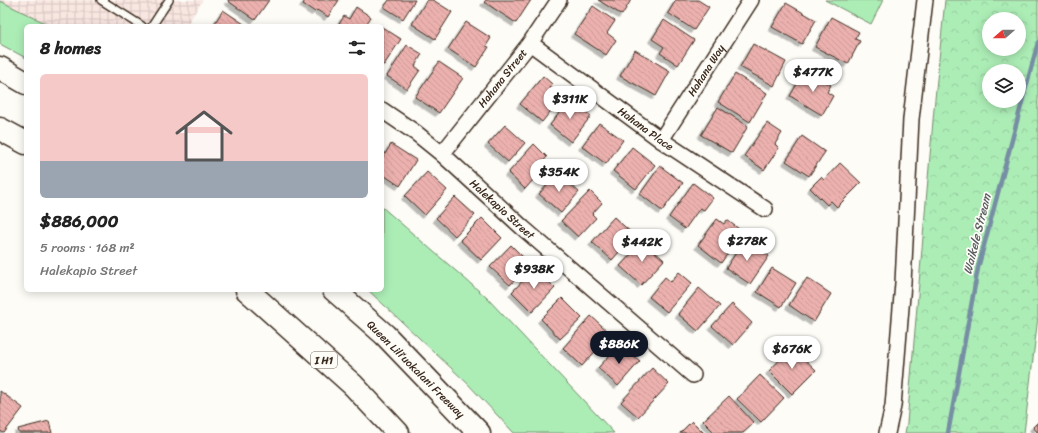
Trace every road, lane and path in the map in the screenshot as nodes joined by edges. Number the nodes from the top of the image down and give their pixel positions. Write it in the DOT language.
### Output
graph roads {
  1 [pos="101,0"];
  2 [pos="168,0"];
  3 [pos="558,0"];
  4 [pos="751,0"];
  5 [pos="924,0"];
  6 [pos="139,24"];
  7 [pos="153,24"];
  8 [pos="530,43"];
  9 [pos="0,68"];
  10 [pos="24,82"];
  11 [pos="384,111"];
  12 [pos="0,129"];
  13 [pos="661,140"];
  14 [pos="24,142"];
  15 [pos="442,154"];
  16 [pos="765,209"];
  17 [pos="249,292"];
  18 [pos="336,292"];
  19 [pos="693,375"];
  20 [pos="398,433"];
  21 [pos="479,433"];
  22 [pos="887,433"];
  1 -- 6 [label="lane"];
  2 -- 7 [label="lane"];
  3 -- 8 [label="street, Hahana Street"];
  4 -- 13 [label="street, Hahana Way"];
  5 -- 22 [label="street"];
  8 -- 13 [label="street, Hahana Place"];
  8 -- 15 [label="street, Hahana Street"];
  9 -- 10 [label="highway"];
  11 -- 15 [label="street, Halekapio Street"];
  12 -- 14 [label="highway"];
  13 -- 16 [label="street, Hahana Place"];
  15 -- 19 [label="street, Halekapio Street"];
  17 -- 20 [label="highway, I H1"];
  18 -- 21 [label="highway, Queen Liliʻuokalani Freeway"];
}
